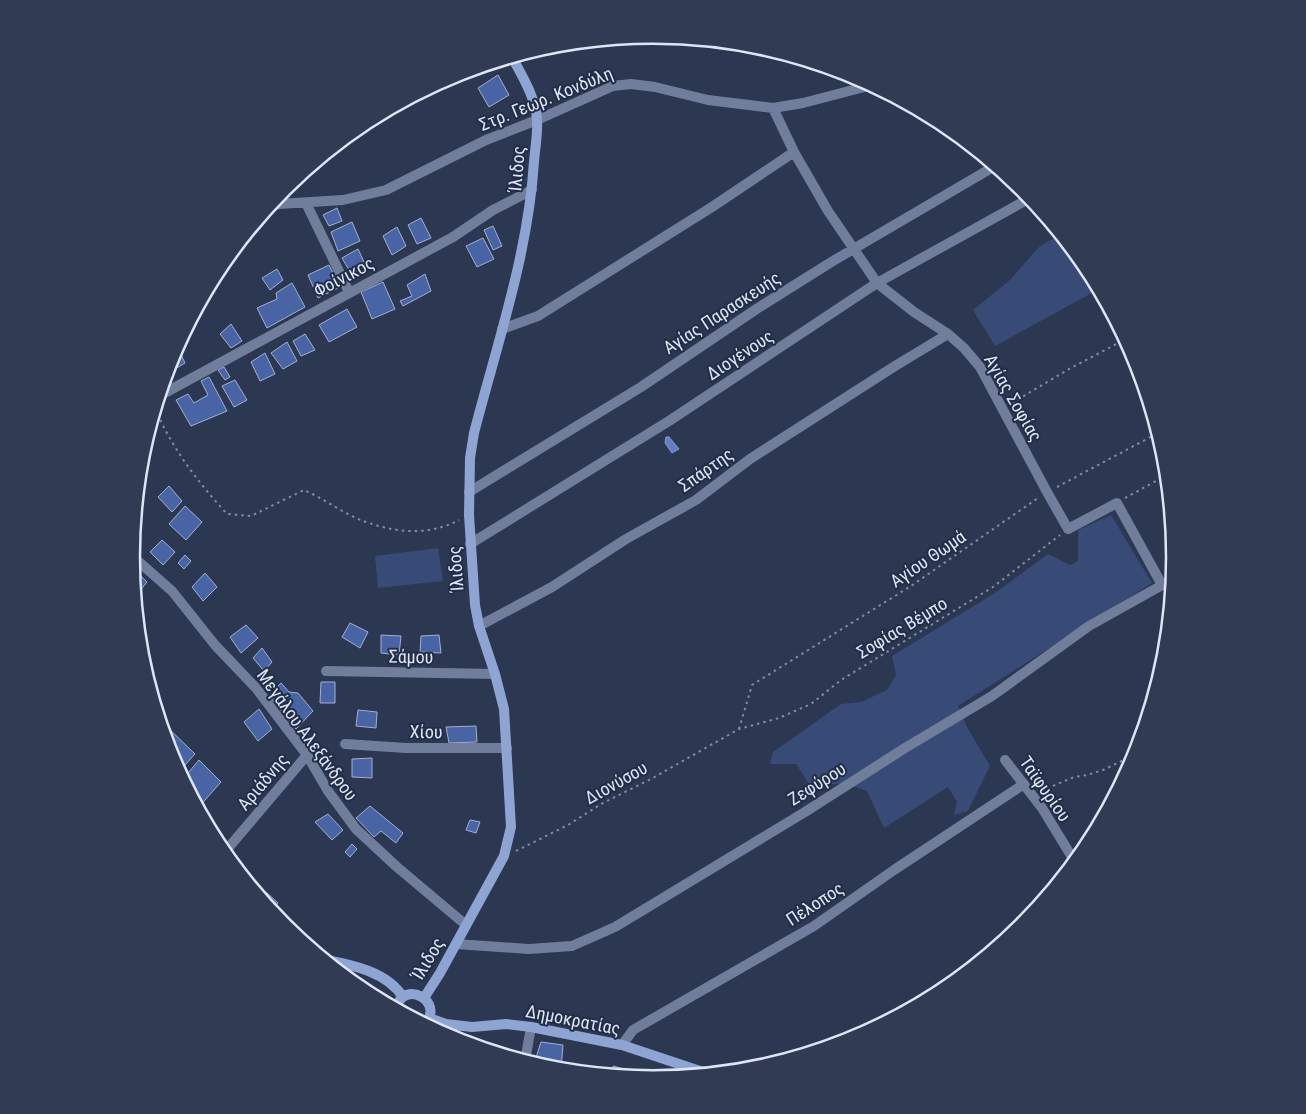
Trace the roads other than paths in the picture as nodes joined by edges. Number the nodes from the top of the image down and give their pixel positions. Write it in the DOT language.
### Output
graph roads {
  1 [pos="515,63"];
  2 [pos="860,88"];
  3 [pos="773,108"];
  4 [pos="537,120"];
  5 [pos="794,152"];
  6 [pos="989,169"];
  7 [pos="532,190"];
  8 [pos="1023,202"];
  9 [pos="306,203"];
  10 [pos="281,204"];
  11 [pos="852,249"];
  12 [pos="877,283"];
  13 [pos="350,292"];
  14 [pos="502,329"];
  15 [pos="948,334"];
  16 [pos="167,392"];
  17 [pos="469,492"];
  18 [pos="470,544"];
  19 [pos="140,563"];
  20 [pos="1165,583"];
  21 [pos="1162,585"];
  22 [pos="479,626"];
  23 [pos="326,671"];
  24 [pos="495,674"];
  25 [pos="345,744"];
  26 [pos="507,748"];
  27 [pos="306,755"];
  28 [pos="1005,760"];
  29 [pos="1024,784"];
  30 [pos="229,847"];
  31 [pos="1071,855"];
  32 [pos="466,925"];
  33 [pos="456,944"];
  34 [pos="340,963"];
  35 [pos="403,997"];
  36 [pos="424,998"];
  37 [pos="398,1002"];
  38 [pos="428,1018"];
  39 [pos="439,1023"];
  40 [pos="531,1027"];
  41 [pos="622,1045"];
  42 [pos="526,1054"];
  43 [pos="692,1068"];
  1 -- 4 [label="street, Ίλιδος"];
  2 -- 3 [label="street, Στρ. Γεωρ. Κονδύλη"];
  3 -- 4 [label="street, Στρ. Γεωρ. Κονδύλη"];
  3 -- 5 [label="street, Αγίας Σοφίας"];
  4 -- 7 [label="street, Ίλιδος"];
  4 -- 9 [label="street, Στρ. Γεωρ. Κονδύλη"];
  5 -- 11 [label="street, Αγίας Σοφίας"];
  5 -- 14 [label="street"];
  6 -- 11 [label="street, Αγίας Παρασκευής"];
  7 -- 13 [label="street, Φοίνικος"];
  7 -- 14 [label="street, Ίλιδος"];
  8 -- 12 [label="street, Διογένους"];
  9 -- 10 [label="street, Στρ. Γεωρ. Κονδύλη"];
  9 -- 13 [label="street"];
  11 -- 12 [label="street, Αγίας Σοφίας"];
  11 -- 17 [label="street, Αγίας Παρασκευής"];
  12 -- 15 [label="street, Αγίας Σοφίας"];
  12 -- 18 [label="street, Διογένους"];
  13 -- 16 [label="street, Φοίνικος"];
  14 -- 17 [label="street, Ίλιδος"];
  15 -- 21 [label="street, Αγίας Σοφίας"];
  15 -- 22 [label="street, Σπάρτης"];
  17 -- 18 [label="street, Ίλιδος"];
  18 -- 22 [label="street, Ίλιδος"];
  19 -- 27 [label="street, Μεγάλου Αλεξάνδρου"];
  20 -- 21 [label="street, Ζεφύρου"];
  21 -- 33 [label="street, Ζεφύρου"];
  22 -- 24 [label="street, Ίλιδος"];
  23 -- 24 [label="street, Σάμου"];
  24 -- 26 [label="street, Ίλιδος"];
  25 -- 26 [label="street, Χίου"];
  26 -- 32 [label="street, Ίλιδος"];
  27 -- 30 [label="street, Αριάδνης"];
  27 -- 32 [label="street, Μεγάλου Αλεξάνδρου"];
  28 -- 29 [label="street, Ταϊφυρίου"];
  29 -- 31 [label="street, Ταϊφυρίου"];
  29 -- 41 [label="street, Πέλοπος"];
  32 -- 33 [label="street, Ίλιδος"];
  33 -- 36 [label="street, Ίλιδος"];
  34 -- 35 [label="street"];
  35 -- 36 [label="street"];
  35 -- 37 [label="street"];
  36 -- 38 [label="street"];
  39 -- 40 [label="street, Δημοκρατίας"];
  40 -- 41 [label="street, Δημοκρατίας"];
  40 -- 42 [label="street"];
  41 -- 43 [label="street, Δημοκρατίας"];
}
